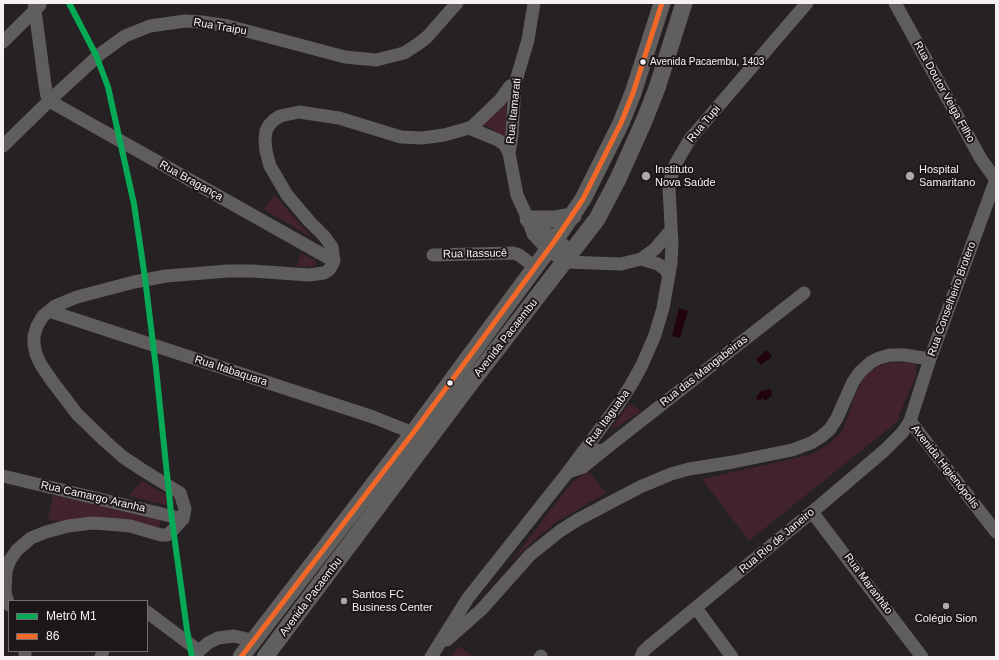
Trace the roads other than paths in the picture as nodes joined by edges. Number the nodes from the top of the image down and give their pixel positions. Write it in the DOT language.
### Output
graph roads {
  1 [pos="457,3"];
  2 [pos="534,3"];
  3 [pos="662,3"];
  4 [pos="684,3"];
  5 [pos="807,3"];
  6 [pos="896,3"];
  7 [pos="37,5"];
  8 [pos="3,42"];
  9 [pos="515,84"];
  10 [pos="50,100"];
  11 [pos="469,128"];
  12 [pos="3,146"];
  13 [pos="509,152"];
  14 [pos="996,179"];
  15 [pos="573,216"];
  16 [pos="528,218"];
  17 [pos="671,230"];
  18 [pos="552,244"];
  19 [pos="433,255"];
  20 [pos="569,257"];
  21 [pos="641,259"];
  22 [pos="334,261"];
  23 [pos="535,268"];
  24 [pos="669,276"];
  25 [pos="804,293"];
  26 [pos="49,311"];
  27 [pos="930,359"];
  28 [pos="915,399"];
  29 [pos="910,421"];
  30 [pos="413,433"];
  31 [pos="590,442"];
  32 [pos="604,450"];
  33 [pos="568,472"];
  34 [pos="3,476"];
  35 [pos="812,512"];
  36 [pos="183,518"];
  37 [pos="996,532"];
  38 [pos="761,554"];
  39 [pos="8,602"];
  40 [pos="696,608"];
  41 [pos="148,613"];
  42 [pos="252,642"];
  43 [pos="434,652"];
  44 [pos="273,653"];
  45 [pos="197,654"];
  46 [pos="241,657"];
  47 [pos="641,657"];
  48 [pos="732,657"];
  49 [pos="922,657"];
  1 -- 10 [label="street, Rua Traipu"];
  2 -- 9 [label="street, Rua Itamarati"];
  3 -- 15 [label="main road, Avenida Pacaembu"];
  4 -- 20 [label="main road, Avenida Pacaembu"];
  5 -- 17 [label="street, Rua Tupi"];
  6 -- 14 [label="street, Rua Doutor Veiga Filho"];
  7 -- 8 [label="street"];
  7 -- 10 [label="street"];
  9 -- 11 [label="street"];
  9 -- 13 [label="street, Rua Itamarati"];
  10 -- 12 [label="street, Rua Traipu"];
  10 -- 22 [label="street, Rua Bragança"];
  11 -- 13 [label="street"];
  11 -- 22 [label="street"];
  13 -- 16 [label="street, Rua Itamarati"];
  14 -- 27 [label="street, Rua Conselheiro Brotero"];
  15 -- 16 [label="main road"];
  15 -- 18 [label="main road, Avenida Pacaembu"];
  16 -- 18 [label="street, Rua Itamarati"];
  17 -- 21 [label="street"];
  17 -- 24 [label="street, Rua Itaguaba"];
  18 -- 20 [label="street, Rua Itamarati"];
  18 -- 23 [label="main road, Avenida Pacaembu"];
  19 -- 23 [label="street, Rua Itassucê"];
  20 -- 21 [label="street"];
  20 -- 44 [label="main road, Avenida Pacaembu"];
  21 -- 24 [label="street"];
  22 -- 26 [label="street"];
  23 -- 30 [label="main road, Avenida Pacaembu"];
  24 -- 31 [label="street, Rua Itaguaba"];
  25 -- 32 [label="street, Rua das Mangabeiras"];
  26 -- 30 [label="street, Rua Itabaquara"];
  26 -- 36 [label="street"];
  27 -- 29 [label="street, Rua Conselheiro Brotero"];
  27 -- 43 [label="street"];
  28 -- 38 [label="street"];
  29 -- 35 [label="street, Rua Rio de Janeiro"];
  29 -- 37 [label="street, Avenida Higienópolis"];
  30 -- 42 [label="main road, Avenida Pacaembu"];
  31 -- 32 [label="street"];
  31 -- 33 [label="street, Rua Itaguaba"];
  32 -- 33 [label="street, Rua das Mangabeiras"];
  33 -- 43 [label="street, Rua Itaguaba"];
  34 -- 36 [label="street, Rua Camargo Aranha"];
  35 -- 38 [label="street, Rua Rio de Janeiro"];
  35 -- 49 [label="street, Rua Maranhão"];
  36 -- 39 [label="street"];
  38 -- 40 [label="street, Rua Rio de Janeiro"];
  40 -- 47 [label="street, Rua Rio de Janeiro"];
  40 -- 48 [label="street"];
  41 -- 45 [label="street"];
  42 -- 45 [label="street"];
  42 -- 46 [label="main road, Avenida Pacaembu"];
}
